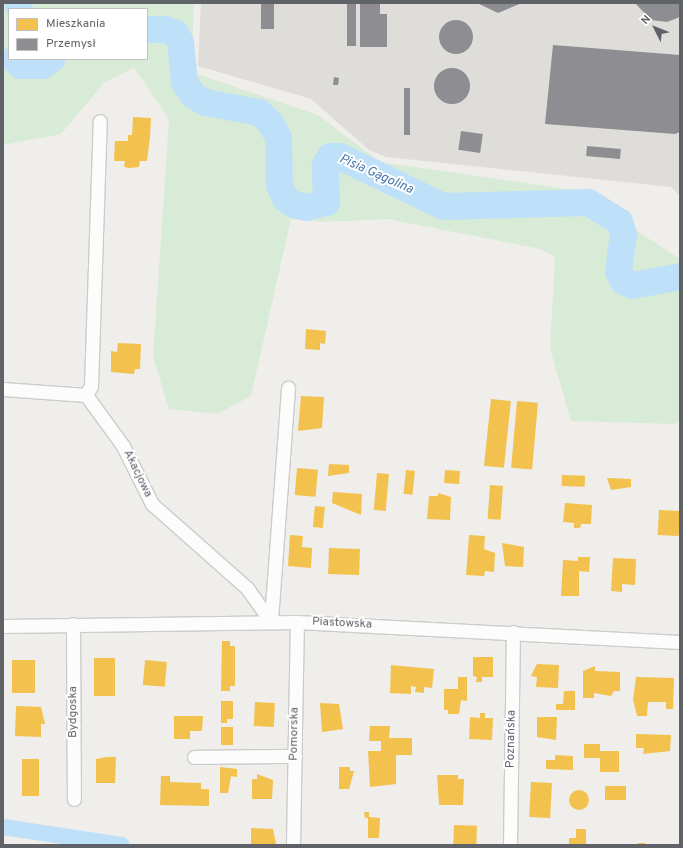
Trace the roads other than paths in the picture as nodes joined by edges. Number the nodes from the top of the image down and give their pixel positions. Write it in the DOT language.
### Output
graph roads {
  1 [pos="100,121"];
  2 [pos="288,388"];
  3 [pos="3,389"];
  4 [pos="86,395"];
  5 [pos="271,622"];
  6 [pos="297,622"];
  7 [pos="73,624"];
  8 [pos="3,626"];
  9 [pos="513,632"];
  10 [pos="680,642"];
  11 [pos="295,756"];
  12 [pos="194,757"];
  13 [pos="74,799"];
  14 [pos="293,845"];
  15 [pos="510,845"];
  1 -- 4 [label="street"];
  2 -- 5 [label="street"];
  3 -- 4 [label="street"];
  4 -- 5 [label="street, Akacjowa"];
  5 -- 6 [label="street, Piastowska"];
  5 -- 7 [label="street, Piastowska"];
  6 -- 9 [label="street, Piastowska"];
  6 -- 11 [label="street, Pomorska"];
  7 -- 8 [label="street, Piastowska"];
  7 -- 13 [label="street, Bydgoska"];
  9 -- 10 [label="street, Piastowska"];
  9 -- 15 [label="street, Poznańska"];
  11 -- 12 [label="street"];
  11 -- 14 [label="street, Pomorska"];
}
